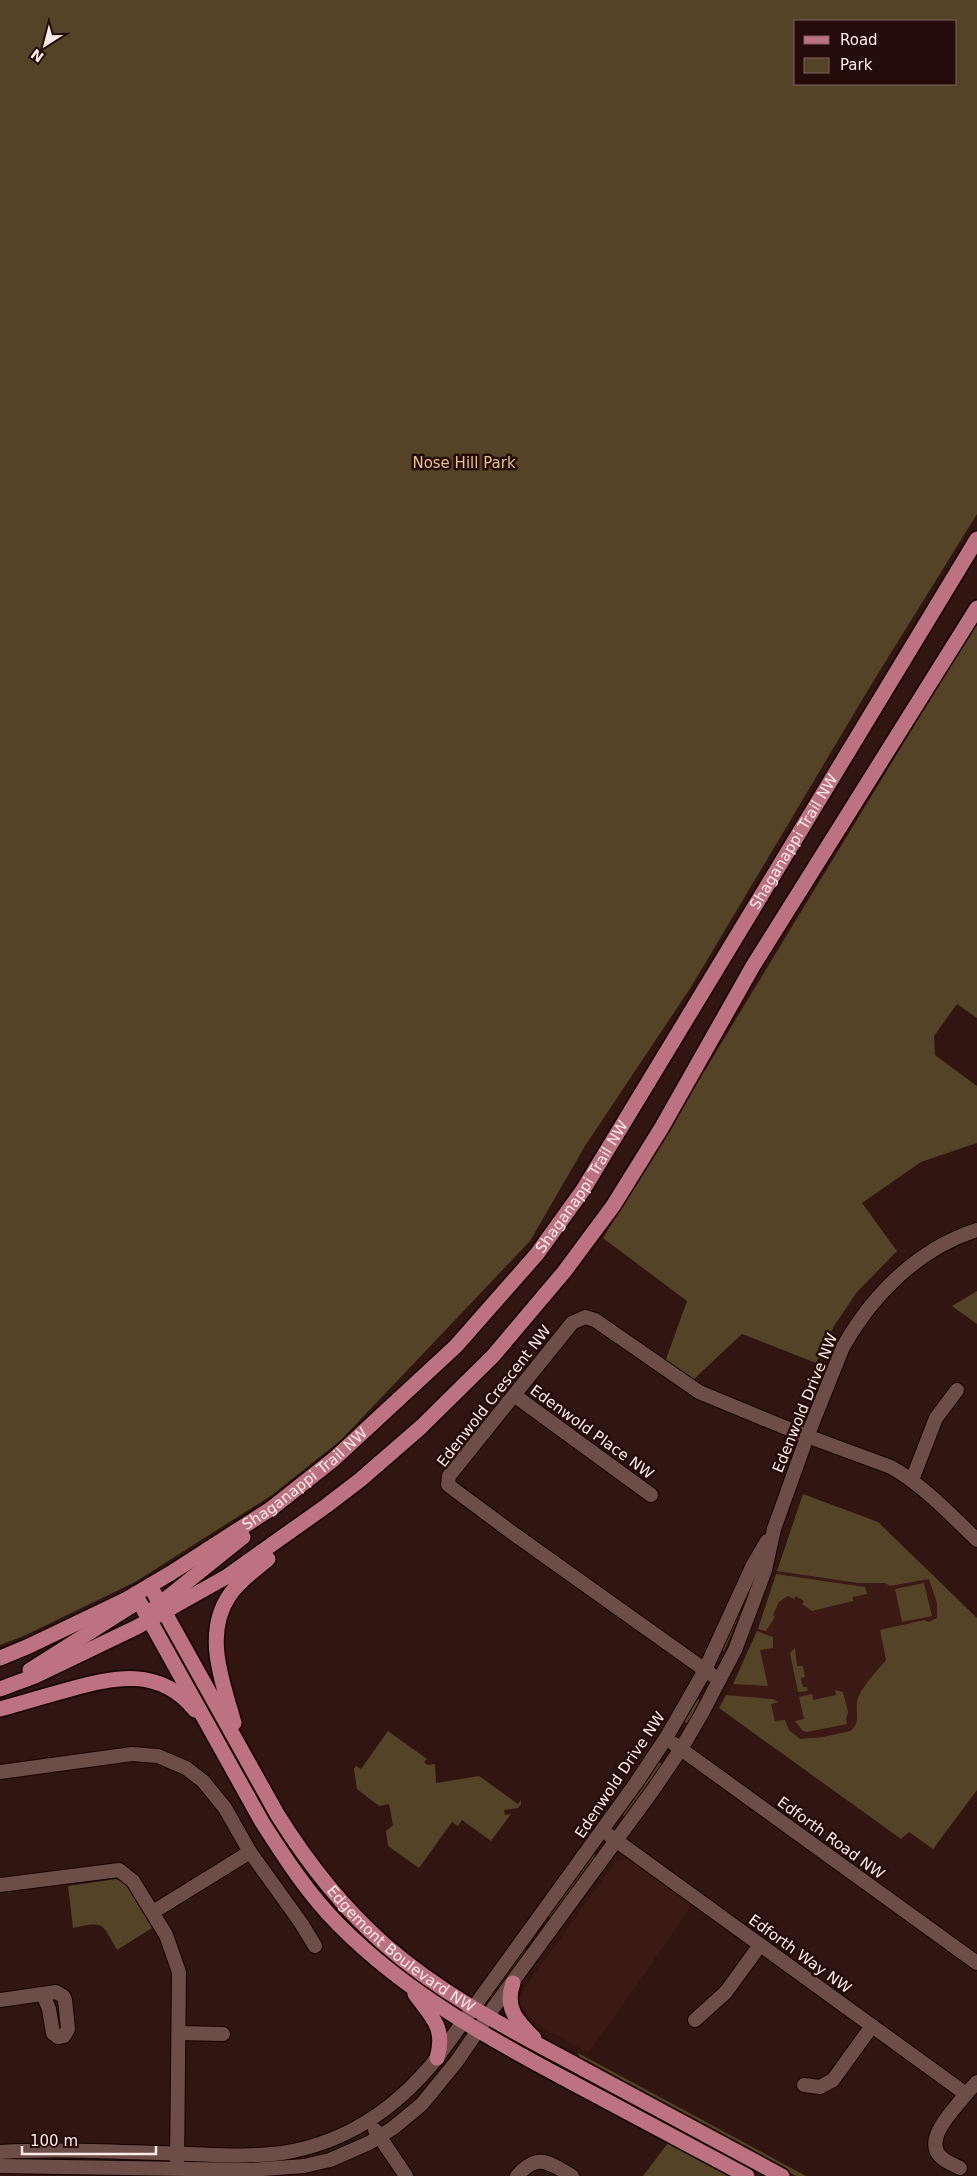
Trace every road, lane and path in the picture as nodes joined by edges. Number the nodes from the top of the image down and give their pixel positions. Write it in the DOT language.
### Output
graph roads {
  1 [pos="977,539"];
  2 [pos="977,608"];
  3 [pos="977,1230"];
  4 [pos="957,1390"];
  5 [pos="514,1395"];
  6 [pos="807,1436"];
  7 [pos="912,1480"];
  8 [pos="651,1495"];
  9 [pos="326,1506"];
  10 [pos="272,1508"];
  11 [pos="774,1529"];
  12 [pos="977,1540"];
  13 [pos="150,1586"];
  14 [pos="137,1598"];
  15 [pos="162,1608"];
  16 [pos="149,1621"];
  17 [pos="0,1658"];
  18 [pos="704,1672"];
  19 [pos="720,1680"];
  20 [pos="0,1689"];
  21 [pos="0,1709"];
  22 [pos="214,1734"];
  23 [pos="666,1738"];
  24 [pos="240,1746"];
  25 [pos="681,1749"];
  26 [pos="0,1772"];
  27 [pos="602,1830"];
  28 [pos="616,1841"];
  29 [pos="250,1852"];
  30 [pos="0,1886"];
  31 [pos="153,1912"];
  32 [pos="760,1945"];
  33 [pos="315,1946"];
  34 [pos="977,1964"];
  35 [pos="406,1983"];
  36 [pos="512,1983"];
  37 [pos="43,1994"];
  38 [pos="0,2000"];
  39 [pos="473,2008"];
  40 [pos="487,2017"];
  41 [pos="695,2020"];
  42 [pos="463,2021"];
  43 [pos="872,2026"];
  44 [pos="478,2030"];
  45 [pos="179,2033"];
  46 [pos="223,2034"];
  47 [pos="542,2047"];
  48 [pos="437,2058"];
  49 [pos="977,2082"];
  50 [pos="804,2085"];
  51 [pos="966,2094"];
  52 [pos="370,2121"];
  53 [pos="380,2137"];
  54 [pos="0,2152"];
  55 [pos="177,2154"];
  56 [pos="0,2166"];
  57 [pos="960,2168"];
  58 [pos="176,2169"];
  59 [pos="406,2176"];
  60 [pos="517,2176"];
  61 [pos="572,2176"];
  62 [pos="747,2176"];
  63 [pos="782,2176"];
  1 -- 10 [label="main road, Shaganappi Trail NW"];
  2 -- 9 [label="main road, Shaganappi Trail NW"];
  3 -- 6 [label="street, Edenwold Drive NW"];
  4 -- 7 [label="street"];
  5 -- 6 [label="street, Edenwold Crescent NW"];
  5 -- 8 [label="street, Edenwold Place NW"];
  5 -- 18 [label="street, Edenwold Crescent NW"];
  6 -- 7 [label="street"];
  6 -- 11 [label="street, Edenwold Drive NW"];
  7 -- 12 [label="street"];
  9 -- 15 [label="main road, Shaganappi Trail NW"];
  9 -- 24 [label="main road"];
  10 -- 13 [label="main road, Shaganappi Trail NW"];
  10 -- 15 [label="main road"];
  11 -- 18 [label="street, Edenwold Drive NW"];
  11 -- 19 [label="street, Edenwold Drive NW"];
  13 -- 14 [label="main road, Shaganappi Trail NW"];
  13 -- 15 [label="main road, Edgemont Boulevard NW"];
  14 -- 16 [label="main road, Edgemont Boulevard NW"];
  14 -- 17 [label="main road, Shaganappi Trail NW"];
  14 -- 20 [label="main road"];
  15 -- 16 [label="main road, Shaganappi Trail NW"];
  15 -- 24 [label="main road, Edgemont Boulevard NW"];
  16 -- 20 [label="main road, Shaganappi Trail NW"];
  16 -- 22 [label="main road, Edgemont Boulevard NW"];
  18 -- 19 [label="street, Edenwold Crescent NW"];
  18 -- 23 [label="street, Edenwold Drive NW"];
  19 -- 25 [label="street, Edenwold Drive NW"];
  21 -- 22 [label="main road"];
  22 -- 35 [label="main road, Edgemont Boulevard NW"];
  23 -- 25 [label="street, Edforth Road NW"];
  23 -- 27 [label="street, Edenwold Drive NW"];
  24 -- 39 [label="main road, Edgemont Boulevard NW"];
  25 -- 28 [label="street, Edenwold Drive NW"];
  25 -- 34 [label="street, Edforth Road NW"];
  26 -- 29 [label="street"];
  27 -- 28 [label="street, Edforth Way NW"];
  27 -- 39 [label="street, Edenwold Drive NW"];
  28 -- 32 [label="street, Edforth Way NW"];
  28 -- 36 [label="street, Edenwold Drive NW"];
  29 -- 31 [label="street"];
  29 -- 33 [label="street"];
  30 -- 31 [label="street"];
  31 -- 45 [label="street"];
  32 -- 41 [label="street"];
  32 -- 43 [label="street, Edforth Way NW"];
  35 -- 42 [label="main road, Edgemont Boulevard NW"];
  35 -- 48 [label="main road"];
  36 -- 40 [label="street, Edenwold Drive NW"];
  36 -- 47 [label="main road"];
  37 -- 38 [label="street"];
  39 -- 40 [label="main road, Edgemont Boulevard NW"];
  39 -- 42 [label="street, Edenwold Drive NW"];
  40 -- 44 [label="street, Edenwold Drive NW"];
  40 -- 47 [label="main road, Edgemont Boulevard NW"];
  42 -- 44 [label="main road, Edgemont Boulevard NW"];
  42 -- 48 [label="street, Edenwold Drive NW"];
  43 -- 50 [label="street"];
  43 -- 51 [label="street, Edforth Way NW"];
  44 -- 53 [label="street, Edenwold Drive NW"];
  44 -- 62 [label="main road, Edgemont Boulevard NW"];
  45 -- 46 [label="street"];
  45 -- 55 [label="street"];
  47 -- 63 [label="main road, Edgemont Boulevard NW"];
  48 -- 52 [label="street, Edenwold Drive NW"];
  49 -- 51 [label="street"];
  51 -- 57 [label="street"];
  52 -- 53 [label="street"];
  52 -- 55 [label="street, Edenwold Drive NW"];
  53 -- 58 [label="street, Edenwold Drive NW"];
  53 -- 59 [label="street"];
  54 -- 55 [label="street, Edenwold Drive NW"];
  55 -- 58 [label="street"];
  56 -- 58 [label="street, Edenwold Drive NW"];
  60 -- 61 [label="street"];
}
